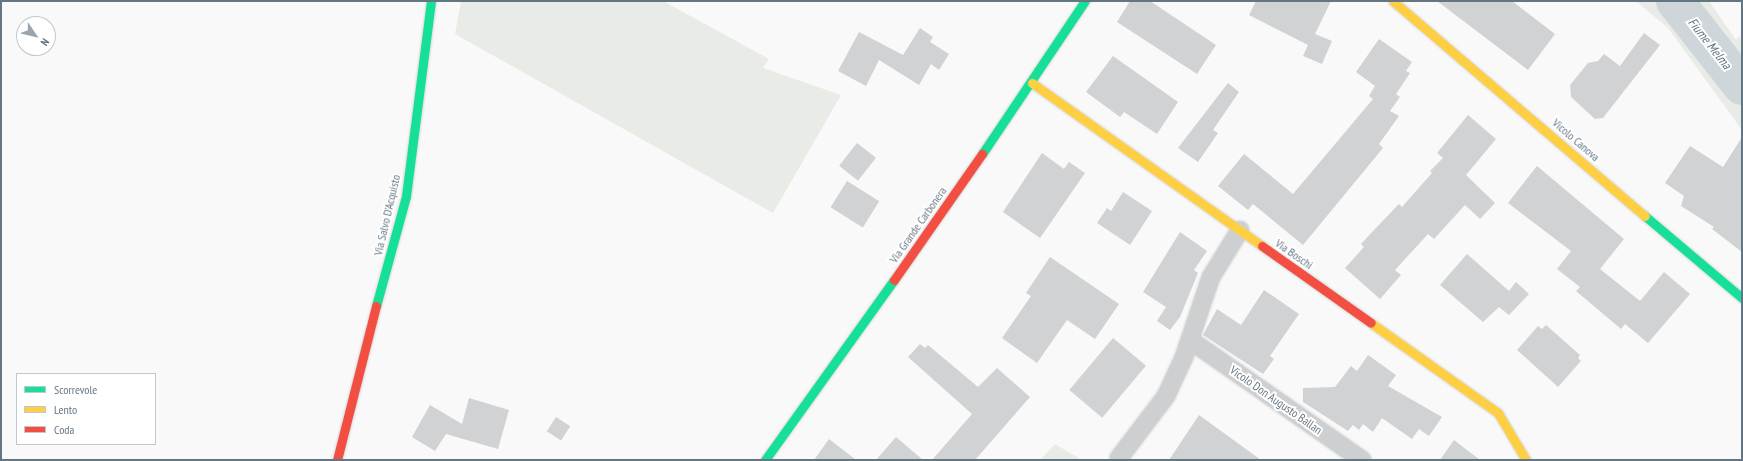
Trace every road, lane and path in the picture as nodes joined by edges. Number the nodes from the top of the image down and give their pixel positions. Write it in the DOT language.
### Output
graph roads {
  1 [pos="431,1"];
  2 [pos="1085,1"];
  3 [pos="1393,1"];
  4 [pos="1032,82"];
  5 [pos="1240,230"];
  6 [pos="1742,298"];
  7 [pos="1190,340"];
  8 [pos="343,429"];
  9 [pos="1119,458"];
  10 [pos="337,460"];
  11 [pos="347,460"];
  12 [pos="765,460"];
  13 [pos="1362,460"];
  14 [pos="1526,460"];
  1 -- 8 [label="street, Via Salvo D'Acquisto"];
  2 -- 4 [label="street, Via Grande Carbonera"];
  3 -- 6 [label="street, Vicolo Canova"];
  4 -- 5 [label="street, Via Boschi"];
  4 -- 12 [label="street, Via Grande Carbonera"];
  5 -- 7 [label="street"];
  5 -- 14 [label="street, Via Boschi"];
  7 -- 9 [label="street"];
  7 -- 13 [label="street, Vicolo Don Augusto Ballan"];
  8 -- 10 [label="street, Via Salvo D'Acquisto"];
  8 -- 11 [label="street, Via Salvo D'Acquisto"];
}
